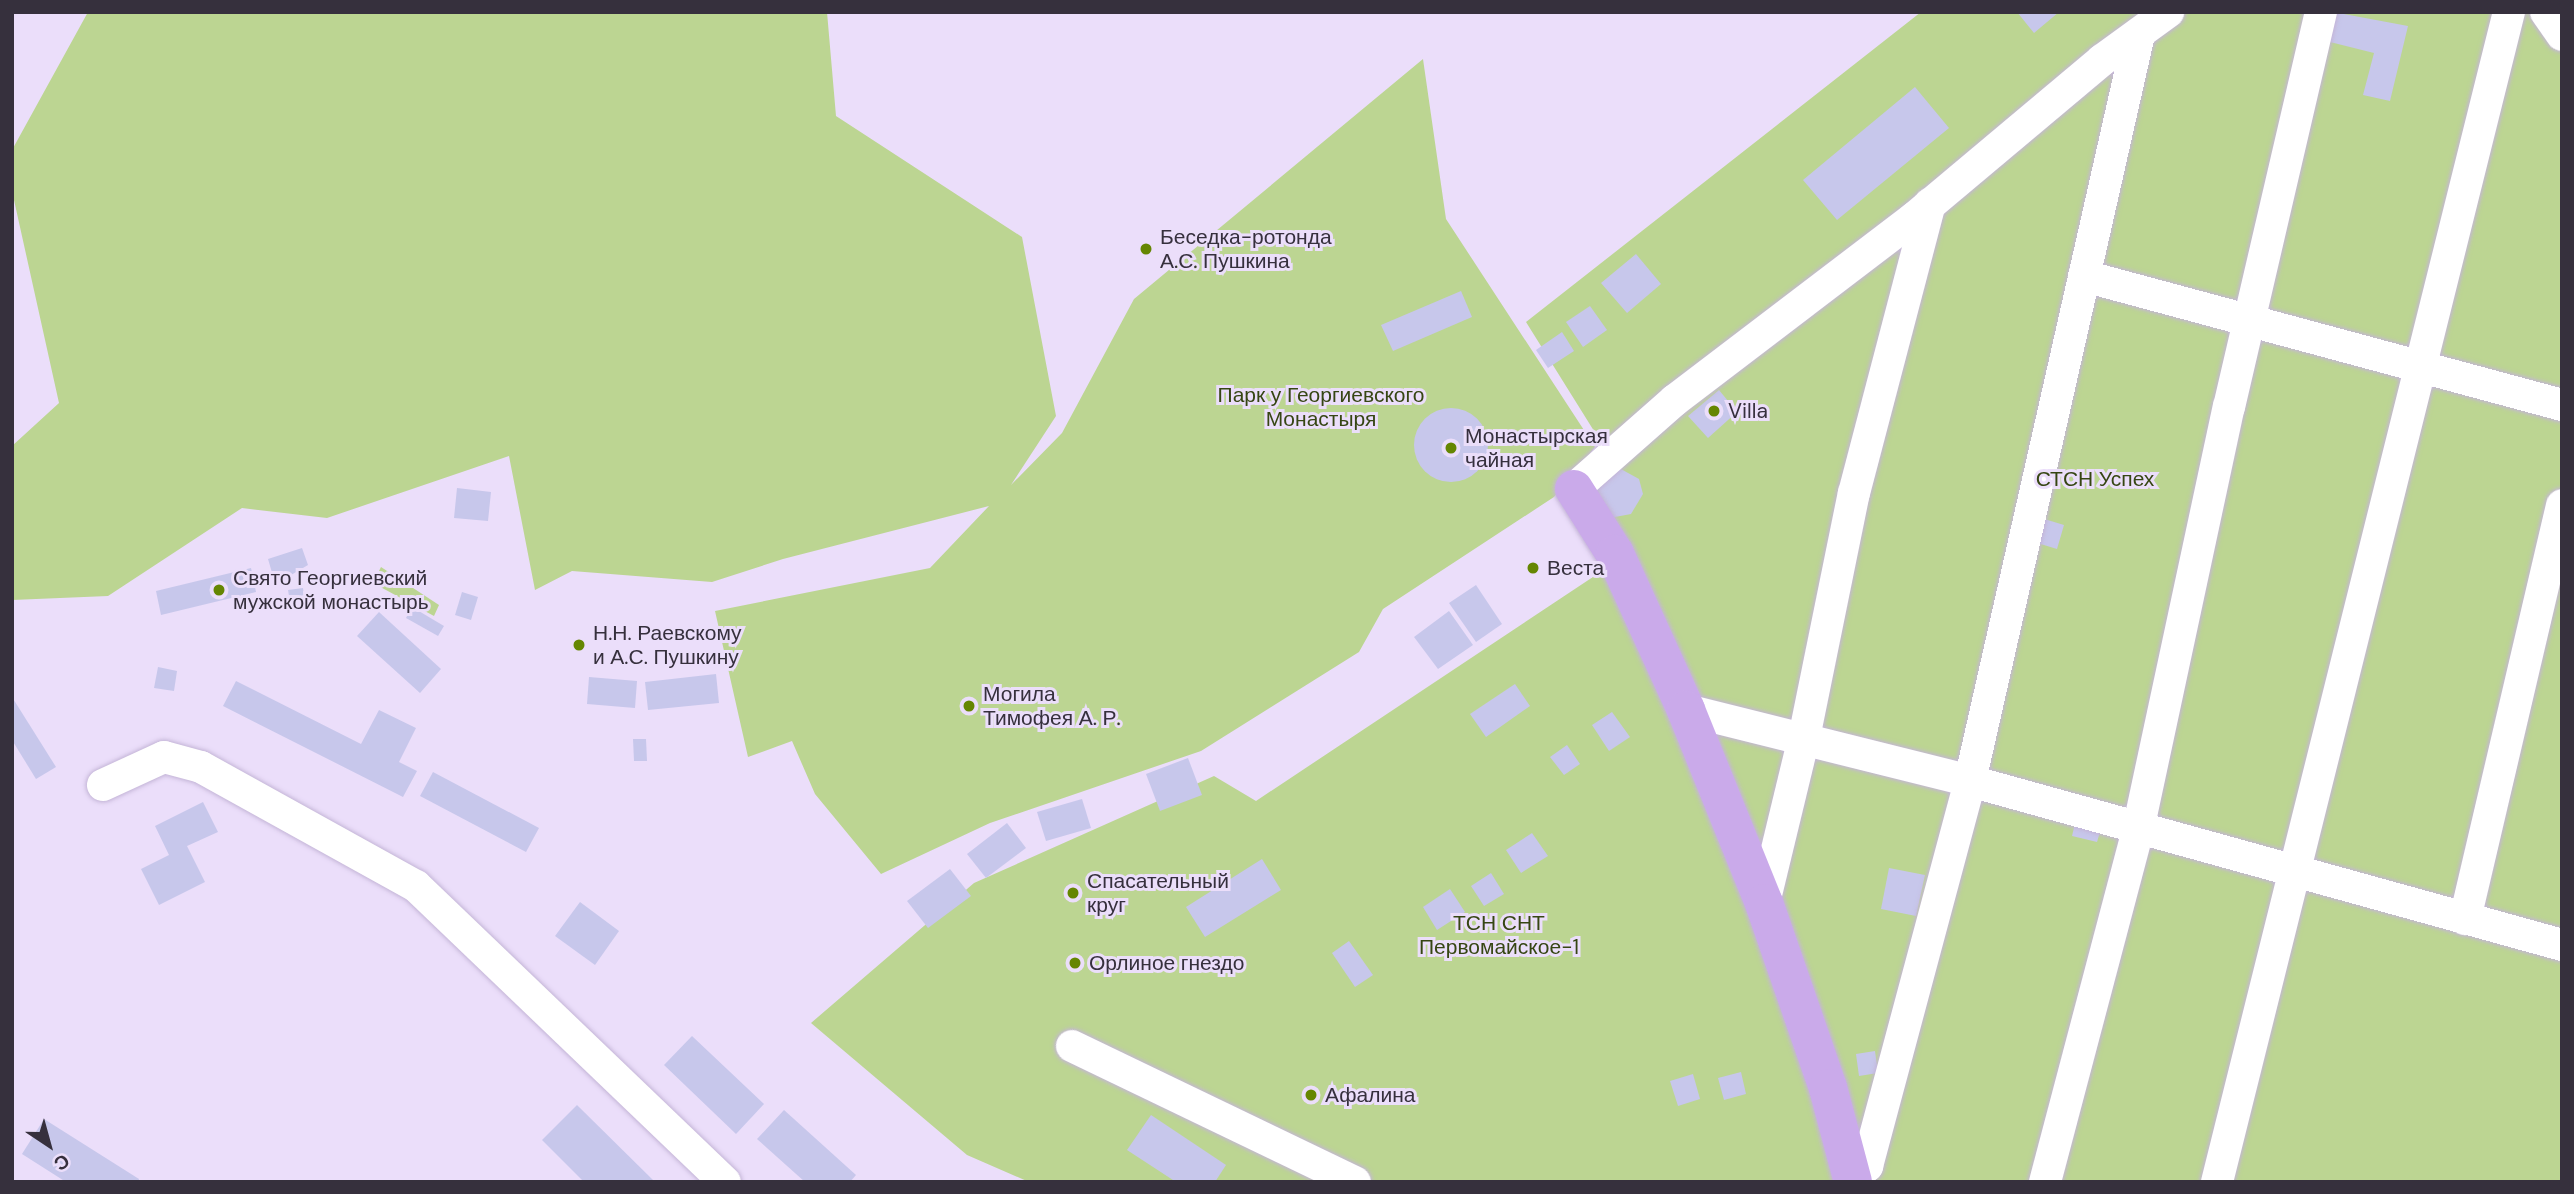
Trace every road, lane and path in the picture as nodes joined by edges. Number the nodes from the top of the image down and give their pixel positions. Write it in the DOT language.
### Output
graph roads {
  1 [pos="2168,12"];
  2 [pos="2321,12"];
  3 [pos="2509,12"];
  4 [pos="2546,12"];
  5 [pos="2138,34"];
  6 [pos="2562,35"];
  7 [pos="1930,204"];
  8 [pos="2084,276"];
  9 [pos="2249,319"];
  10 [pos="2421,365"];
  11 [pos="2562,405"];
  12 [pos="1574,489"];
  13 [pos="2562,505"];
  14 [pos="1686,710"];
  15 [pos="1804,738"];
  16 [pos="1970,781"];
  17 [pos="103,785"];
  18 [pos="2138,830"];
  19 [pos="2294,873"];
  20 [pos="1764,903"];
  21 [pos="2465,919"];
  22 [pos="2562,945"];
  23 [pos="1072,1046"];
  24 [pos="1853,1179"];
  25 [pos="725,1182"];
  26 [pos="1355,1182"];
  27 [pos="2045,1182"];
  28 [pos="2217,1182"];
  1 -- 5 [label="street"];
  2 -- 9 [label="street"];
  3 -- 10 [label="street"];
  4 -- 6 [label="street"];
  5 -- 7 [label="street"];
  5 -- 8 [label="street"];
  7 -- 12 [label="street"];
  7 -- 15 [label="street"];
  8 -- 9 [label="street"];
  8 -- 16 [label="street"];
  9 -- 10 [label="street"];
  9 -- 18 [label="street"];
  10 -- 11 [label="street"];
  10 -- 19 [label="street"];
  12 -- 14 [label="main road"];
  13 -- 21 [label="street"];
  14 -- 15 [label="street"];
  14 -- 20 [label="main road"];
  15 -- 16 [label="street"];
  15 -- 20 [label="street"];
  16 -- 18 [label="street"];
  16 -- 24 [label="street"];
  17 -- 25 [label="street"];
  18 -- 19 [label="street"];
  18 -- 27 [label="street"];
  19 -- 21 [label="street"];
  19 -- 28 [label="street"];
  20 -- 24 [label="main road"];
  21 -- 22 [label="street"];
  23 -- 26 [label="street"];
}
